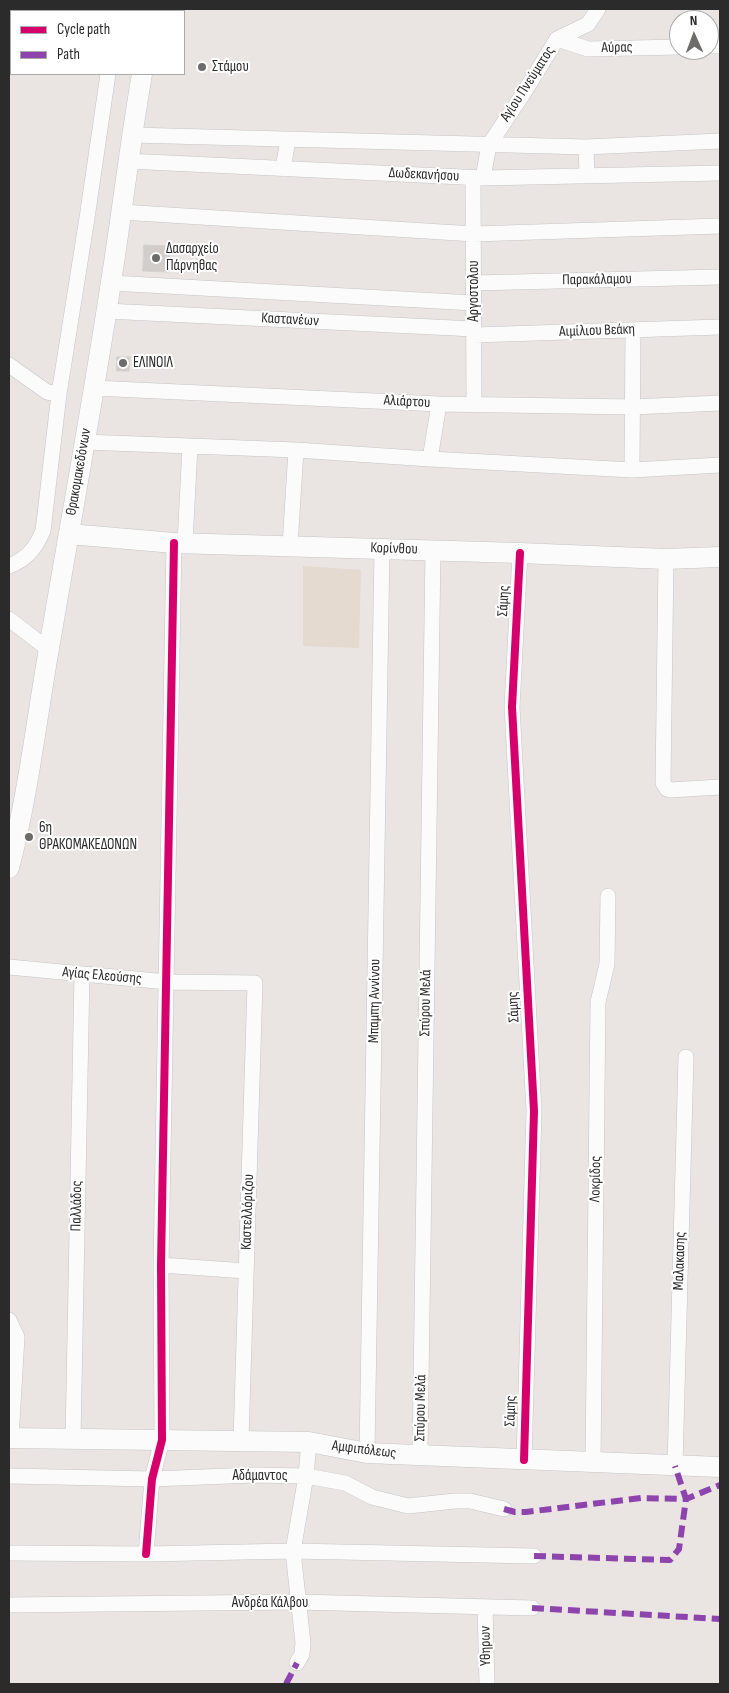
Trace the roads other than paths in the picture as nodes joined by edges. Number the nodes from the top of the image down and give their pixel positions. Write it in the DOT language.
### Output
graph roads {
  1 [pos="598,9"];
  2 [pos="557,39"];
  3 [pos="669,47"];
  4 [pos="108,75"];
  5 [pos="142,75"];
  6 [pos="132,135"];
  7 [pos="288,140"];
  8 [pos="720,141"];
  9 [pos="489,145"];
  10 [pos="586,147"];
  11 [pos="127,161"];
  12 [pos="283,169"];
  13 [pos="720,173"];
  14 [pos="587,176"];
  15 [pos="478,178"];
  16 [pos="121,212"];
  17 [pos="720,226"];
  18 [pos="474,234"];
  19 [pos="720,277"];
  20 [pos="111,283"];
  21 [pos="474,283"];
  22 [pos="474,303"];
  23 [pos="106,310"];
  24 [pos="720,328"];
  25 [pos="633,330"];
  26 [pos="474,332"];
  27 [pos="9,366"];
  28 [pos="93,388"];
  29 [pos="59,394"];
  30 [pos="720,403"];
  31 [pos="440,404"];
  32 [pos="474,404"];
  33 [pos="633,406"];
  34 [pos="84,442"];
  35 [pos="190,446"];
  36 [pos="296,450"];
  37 [pos="430,459"];
  38 [pos="720,465"];
  39 [pos="632,470"];
  40 [pos="68,534"];
  41 [pos="179,543"];
  42 [pos="290,546"];
  43 [pos="382,549"];
  44 [pos="433,550"];
  45 [pos="520,553"];
  46 [pos="720,556"];
  47 [pos="666,559"];
  48 [pos="9,566"];
  49 [pos="9,619"];
  50 [pos="48,649"];
  51 [pos="720,787"];
  52 [pos="9,868"];
  53 [pos="608,896"];
  54 [pos="9,967"];
  55 [pos="82,974"];
  56 [pos="167,982"];
  57 [pos="255,983"];
  58 [pos="686,1057"];
  59 [pos="161,1266"];
  60 [pos="246,1271"];
  61 [pos="9,1321"];
  62 [pos="10,1438"];
  63 [pos="73,1439"];
  64 [pos="162,1440"];
  65 [pos="241,1441"];
  66 [pos="309,1442"];
  67 [pos="366,1453"];
  68 [pos="420,1455"];
  69 [pos="524,1460"];
  70 [pos="593,1462"];
  71 [pos="675,1466"];
  72 [pos="720,1467"];
  73 [pos="9,1476"];
  74 [pos="306,1476"];
  75 [pos="152,1478"];
  76 [pos="504,1509"];
  77 [pos="293,1551"];
  78 [pos="9,1553"];
  79 [pos="146,1554"];
  80 [pos="534,1556"];
  81 [pos="298,1602"];
  82 [pos="9,1605"];
  83 [pos="486,1607"];
  84 [pos="532,1608"];
  85 [pos="297,1662"];
  86 [pos="487,1684"];
  1 -- 2 [label="street, Αγίου Πνεύματος"];
  2 -- 3 [label="street, Αύρας"];
  2 -- 9 [label="street, Αγίου Πνεύματος"];
  4 -- 29 [label="street"];
  5 -- 6 [label="street, Θρακομακεδόνων"];
  6 -- 7 [label="street, Δωδεκανήσου"];
  6 -- 11 [label="street, Θρακομακεδόνων"];
  7 -- 9 [label="street, Δωδεκανήσου"];
  7 -- 12 [label="street"];
  8 -- 10 [label="street, Δωδεκανήσου"];
  9 -- 10 [label="street, Δωδεκανήσου"];
  9 -- 15 [label="street, Αγίου Πνεύματος"];
  10 -- 14 [label="street"];
  11 -- 12 [label="street, Δωδεκανήσου"];
  11 -- 16 [label="street, Θρακομακεδόνων"];
  12 -- 15 [label="street, Δωδεκανήσου"];
  13 -- 14 [label="street, Δωδεκανήσου"];
  14 -- 15 [label="street, Δωδεκανήσου"];
  15 -- 18 [label="street, Αργοστολου"];
  16 -- 18 [label="street"];
  16 -- 20 [label="street, Θρακομακεδόνων"];
  17 -- 18 [label="street"];
  18 -- 21 [label="street, Αργοστολου"];
  19 -- 21 [label="street, Παρακάλαμου"];
  20 -- 22 [label="street"];
  20 -- 23 [label="street, Θρακομακεδόνων"];
  21 -- 22 [label="street, Αργοστολου"];
  22 -- 26 [label="street, Αργοστολου"];
  23 -- 26 [label="street, Καστανέων"];
  23 -- 28 [label="street, Θρακομακεδόνων"];
  24 -- 25 [label="street, Αιμίλιου Βεάκη"];
  25 -- 26 [label="street, Αιμίλιου Βεάκη"];
  25 -- 33 [label="street"];
  26 -- 32 [label="street, Αργοστολου"];
  27 -- 29 [label="street"];
  28 -- 31 [label="street, Αλιάρτου"];
  28 -- 34 [label="street, Θρακομακεδόνων"];
  29 -- 48 [label="street"];
  30 -- 33 [label="street, Αλιάρτου"];
  31 -- 32 [label="street, Αλιάρτου"];
  31 -- 37 [label="street"];
  32 -- 33 [label="street, Αλιάρτου"];
  33 -- 39 [label="street"];
  34 -- 35 [label="street"];
  34 -- 40 [label="street, Θρακομακεδόνων"];
  35 -- 36 [label="street"];
  35 -- 41 [label="street"];
  36 -- 37 [label="street"];
  36 -- 42 [label="street"];
  37 -- 39 [label="street"];
  38 -- 39 [label="street"];
  40 -- 41 [label="street, Κορίνθου"];
  40 -- 50 [label="street, Θρακομακεδόνων"];
  41 -- 42 [label="street, Κορίνθου"];
  41 -- 56 [label="street"];
  42 -- 43 [label="street, Κορίνθου"];
  43 -- 44 [label="street, Κορίνθου"];
  43 -- 67 [label="street, Μπαμπη Αννίνου"];
  44 -- 45 [label="street, Κορίνθου"];
  44 -- 68 [label="street, Σπύρου Μελά"];
  45 -- 47 [label="street, Κορίνθου"];
  45 -- 69 [label="street, Σάμης"];
  46 -- 47 [label="street, Κορίνθου"];
  47 -- 51 [label="street"];
  49 -- 50 [label="street"];
  50 -- 52 [label="street, Θρακομακεδόνων"];
  53 -- 70 [label="street, Λοκρίδος"];
  54 -- 55 [label="street, Αγίας Ελεούσης"];
  55 -- 56 [label="street, Αγίας Ελεούσης"];
  55 -- 63 [label="street, Παλλάδος"];
  56 -- 57 [label="street, Αγίας Ελεούσης"];
  56 -- 59 [label="street"];
  57 -- 60 [label="street, Καστελλόριζου"];
  58 -- 71 [label="street, Μαλακασης"];
  59 -- 60 [label="street"];
  59 -- 64 [label="street"];
  60 -- 65 [label="street, Καστελλόριζου"];
  61 -- 62 [label="street"];
  62 -- 63 [label="street, Αμφιπόλεως"];
  63 -- 64 [label="street, Αμφιπόλεως"];
  64 -- 65 [label="street, Αμφιπόλεως"];
  64 -- 75 [label="street"];
  65 -- 66 [label="street, Αμφιπόλεως"];
  66 -- 67 [label="street, Αμφιπόλεως"];
  66 -- 74 [label="street"];
  67 -- 68 [label="street, Αμφιπόλεως"];
  68 -- 69 [label="street, Αμφιπόλεως"];
  69 -- 70 [label="street, Αμφιπόλεως"];
  70 -- 71 [label="street, Αμφιπόλεως"];
  71 -- 72 [label="street, Αμφιπόλεως"];
  73 -- 75 [label="street, Αδάμαντος"];
  74 -- 75 [label="street, Αδάμαντος"];
  74 -- 76 [label="street, Αδάμαντος"];
  74 -- 77 [label="street"];
  75 -- 79 [label="street"];
  77 -- 79 [label="street"];
  77 -- 80 [label="street"];
  77 -- 81 [label="street"];
  78 -- 79 [label="street"];
  81 -- 82 [label="street, Ανδρέα Κάλβου"];
  81 -- 83 [label="street, Ανδρέα Κάλβου"];
  81 -- 85 [label="street"];
  83 -- 84 [label="street, Ανδρέα Κάλβου"];
  83 -- 86 [label="street, Υθηρων"];
}
